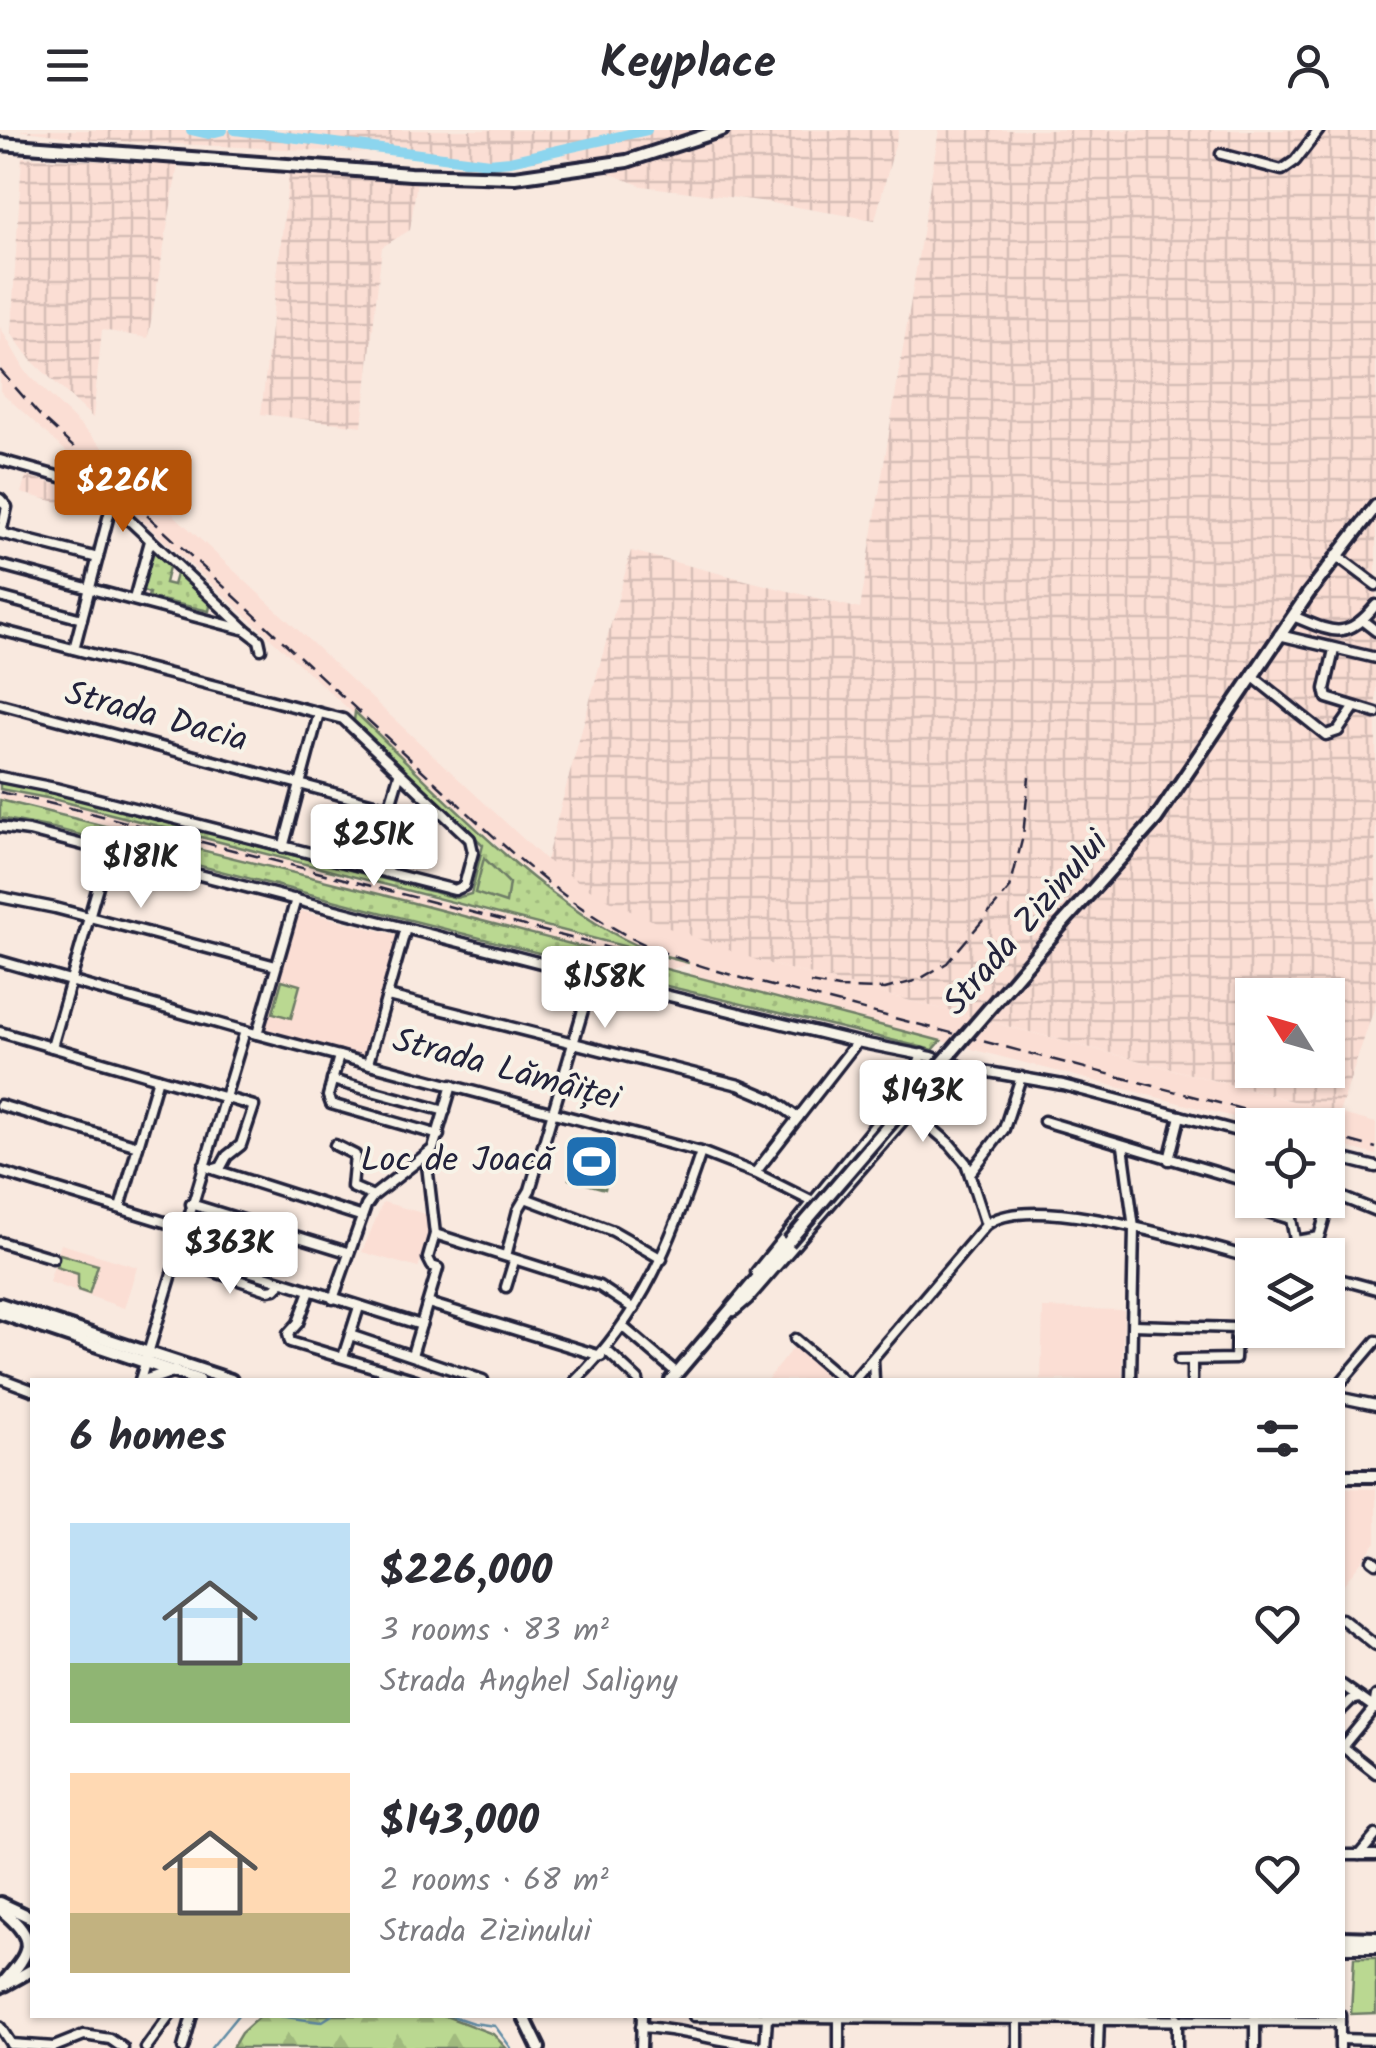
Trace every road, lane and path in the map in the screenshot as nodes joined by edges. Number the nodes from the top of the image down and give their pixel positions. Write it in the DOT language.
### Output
graph roads {
  1 [pos="722,130"];
  2 [pos="1318,130"];
  3 [pos="0,144"];
  4 [pos="1221,154"];
  5 [pos="0,460"];
  6 [pos="0,499"];
  7 [pos="112,503"];
  8 [pos="1375,510"];
  9 [pos="0,533"];
  10 [pos="150,540"];
  11 [pos="1336,555"];
  12 [pos="98,558"];
  13 [pos="0,565"];
  14 [pos="1376,585"];
  15 [pos="90,588"];
  16 [pos="0,598"];
  17 [pos="134,599"];
  18 [pos="1376,604"];
  19 [pos="1293,616"];
  20 [pos="82,619"];
  21 [pos="1363,621"];
  22 [pos="0,630"];
  23 [pos="246,630"];
  24 [pos="1376,632"];
  25 [pos="1279,635"];
  26 [pos="75,646"];
  27 [pos="260,648"];
  28 [pos="1334,650"];
  29 [pos="1376,658"];
  30 [pos="1252,676"];
  31 [pos="0,704"];
  32 [pos="1354,708"];
  33 [pos="319,713"];
  34 [pos="1376,713"];
  35 [pos="400,776"];
  36 [pos="0,777"];
  37 [pos="298,784"];
  38 [pos="389,808"];
  39 [pos="0,827"];
  40 [pos="283,848"];
  41 [pos="108,851"];
  42 [pos="371,869"];
  43 [pos="0,897"];
  44 [pos="296,899"];
  45 [pos="91,918"];
  46 [pos="406,928"];
  47 [pos="0,961"];
  48 [pos="276,966"];
  49 [pos="594,976"];
  50 [pos="72,982"];
  51 [pos="388,996"];
  52 [pos="245,1031"];
  53 [pos="0,1032"];
  54 [pos="257,1034"];
  55 [pos="857,1042"];
  56 [pos="574,1043"];
  57 [pos="52,1047"];
  58 [pos="922,1054"];
  59 [pos="339,1056"];
  60 [pos="368,1063"];
  61 [pos="952,1064"];
  62 [pos="1020,1076"];
  63 [pos="158,1078"];
  64 [pos="332,1080"];
  65 [pos="452,1085"];
  66 [pos="224,1098"];
  67 [pos="897,1099"];
  68 [pos="0,1105"];
  69 [pos="911,1110"];
  70 [pos="445,1111"];
  71 [pos="553,1112"];
  72 [pos="1180,1116"];
  73 [pos="798,1118"];
  74 [pos="1044,1120"];
  75 [pos="1235,1131"];
  76 [pos="439,1135"];
  77 [pos="335,1145"];
  78 [pos="138,1146"];
  79 [pos="1122,1146"];
  80 [pos="701,1152"];
  81 [pos="426,1156"];
  82 [pos="1345,1159"];
  83 [pos="1170,1160"];
  84 [pos="203,1166"];
  85 [pos="1376,1168"];
  86 [pos="214,1169"];
  87 [pos="0,1172"];
  88 [pos="970,1172"];
  89 [pos="755,1173"];
  90 [pos="1235,1180"];
  91 [pos="373,1196"];
  92 [pos="1345,1196"];
  93 [pos="526,1198"];
  94 [pos="813,1202"];
  95 [pos="191,1204"];
  96 [pos="120,1208"];
  97 [pos="1376,1212"];
  98 [pos="360,1216"];
  99 [pos="1288,1218"];
  100 [pos="1323,1218"];
  101 [pos="1291,1219"];
  102 [pos="986,1224"];
  103 [pos="184,1228"];
  104 [pos="1134,1228"];
  105 [pos="435,1234"];
  106 [pos="1295,1238"];
  107 [pos="1313,1238"];
  108 [pos="0,1242"];
  109 [pos="180,1252"];
  110 [pos="348,1252"];
  111 [pos="1235,1254"];
  112 [pos="54,1258"];
  113 [pos="510,1258"];
  114 [pos="662,1258"];
  115 [pos="1345,1280"];
  116 [pos="506,1287"];
  117 [pos="1376,1288"];
  118 [pos="310,1291"];
  119 [pos="333,1298"];
  120 [pos="428,1302"];
  121 [pos="0,1304"];
  122 [pos="359,1306"];
  123 [pos="634,1310"];
  124 [pos="0,1313"];
  125 [pos="718,1325"];
  126 [pos="1134,1325"];
  127 [pos="421,1326"];
  128 [pos="623,1327"];
  129 [pos="350,1335"];
  130 [pos="795,1339"];
  131 [pos="1376,1341"];
  132 [pos="603,1353"];
  133 [pos="412,1355"];
  134 [pos="874,1355"];
  135 [pos="343,1357"];
  136 [pos="146,1358"];
  137 [pos="1179,1360"];
  138 [pos="1192,1360"];
  139 [pos="172,1371"];
  140 [pos="396,1374"];
  141 [pos="674,1376"];
  142 [pos="0,1378"];
  143 [pos="144,1378"];
  144 [pos="150,1378"];
  145 [pos="192,1378"];
  146 [pos="223,1378"];
  147 [pos="409,1378"];
  148 [pos="476,1378"];
  149 [pos="578,1378"];
  150 [pos="635,1378"];
  151 [pos="841,1378"];
  152 [pos="856,1378"];
  153 [pos="873,1378"];
  154 [pos="1132,1378"];
  155 [pos="1192,1378"];
  156 [pos="1345,1378"];
  157 [pos="30,1389"];
  158 [pos="1345,1399"];
  159 [pos="1376,1405"];
  160 [pos="1345,1476"];
  161 [pos="1376,1476"];
  162 [pos="1345,1621"];
  163 [pos="1376,1646"];
  164 [pos="1345,1688"];
  165 [pos="1376,1696"];
  166 [pos="1360,1698"];
  167 [pos="1345,1706"];
  168 [pos="1375,1708"];
  169 [pos="1345,1745"];
  170 [pos="1345,1749"];
  171 [pos="1376,1773"];
  172 [pos="1376,1835"];
  173 [pos="1345,1855"];
  174 [pos="1359,1855"];
  175 [pos="1376,1855"];
  176 [pos="0,1906"];
  177 [pos="30,1917"];
  178 [pos="1345,1937"];
  179 [pos="1376,1938"];
  180 [pos="1345,1947"];
  181 [pos="1376,1947"];
  182 [pos="30,1971"];
  183 [pos="0,1987"];
  184 [pos="168,2018"];
  185 [pos="191,2018"];
  186 [pos="524,2018"];
  187 [pos="642,2018"];
  188 [pos="767,2018"];
  189 [pos="839,2018"];
  190 [pos="1018,2018"];
  191 [pos="1098,2018"];
  192 [pos="1177,2018"];
  193 [pos="1203,2018"];
  194 [pos="1340,2018"];
  195 [pos="1255,2020"];
  196 [pos="0,2026"];
  197 [pos="641,2027"];
  198 [pos="1376,2040"];
  199 [pos="1340,2044"];
  200 [pos="12,2046"];
  201 [pos="123,2048"];
  202 [pos="146,2048"];
  203 [pos="183,2048"];
  204 [pos="539,2048"];
  205 [pos="640,2048"];
  206 [pos="766,2048"];
  207 [pos="839,2048"];
  208 [pos="1018,2048"];
  209 [pos="1098,2048"];
  210 [pos="1177,2048"];
  211 [pos="1255,2048"];
  1 -- 3 [label="main road"];
  2 -- 4 [label="street"];
  5 -- 7 [label="street"];
  6 -- 9 [label="street"];
  7 -- 10 [label="street"];
  7 -- 12 [label="street"];
  8 -- 11 [label="main road, Strada Zizinului"];
  9 -- 12 [label="street"];
  10 -- 17 [label="street"];
  10 -- 23 [label="street"];
  11 -- 14 [label="street"];
  11 -- 19 [label="main road, Strada Zizinului"];
  12 -- 15 [label="street"];
  13 -- 15 [label="street"];
  15 -- 17 [label="street"];
  15 -- 20 [label="street"];
  16 -- 20 [label="street"];
  17 -- 23 [label="street"];
  18 -- 21 [label="street"];
  19 -- 21 [label="street"];
  19 -- 25 [label="main road, Strada Zizinului"];
  20 -- 26 [label="street"];
  21 -- 24 [label="street"];
  22 -- 26 [label="street"];
  23 -- 27 [label="street"];
  25 -- 28 [label="street"];
  25 -- 30 [label="main road, Strada Zizinului"];
  26 -- 33 [label="street"];
  28 -- 29 [label="street"];
  28 -- 32 [label="street"];
  30 -- 32 [label="street"];
  30 -- 125 [label="main road, Strada Zizinului, bridge"];
  31 -- 37 [label="street, Strada Dacia"];
  32 -- 34 [label="street"];
  33 -- 35 [label="street"];
  33 -- 37 [label="street"];
  35 -- 38 [label="street"];
  35 -- 42 [label="street"];
  36 -- 40 [label="street"];
  37 -- 38 [label="street, Strada Dacia"];
  37 -- 40 [label="street"];
  38 -- 42 [label="street"];
  39 -- 41 [label="street"];
  40 -- 42 [label="street"];
  41 -- 44 [label="street"];
  41 -- 45 [label="street"];
  43 -- 45 [label="street"];
  44 -- 46 [label="street"];
  44 -- 48 [label="street"];
  45 -- 48 [label="street"];
  45 -- 50 [label="street"];
  46 -- 49 [label="street"];
  46 -- 51 [label="street"];
  47 -- 50 [label="street, Strada Lămâiței"];
  48 -- 54 [label="street"];
  49 -- 55 [label="street"];
  49 -- 56 [label="street"];
  50 -- 52 [label="street, Strada Lămâiței"];
  50 -- 57 [label="street"];
  51 -- 56 [label="street"];
  51 -- 60 [label="street"];
  52 -- 54 [label="street, Strada Lămâiței"];
  52 -- 66 [label="street"];
  53 -- 57 [label="street"];
  54 -- 59 [label="street, Strada Lămâiței"];
  55 -- 58 [label="street"];
  55 -- 73 [label="street"];
  56 -- 71 [label="street"];
  56 -- 73 [label="street"];
  57 -- 63 [label="street"];
  58 -- 61 [label="street"];
  58 -- 67 [label="street"];
  59 -- 60 [label="street, Strada Lămâiței"];
  59 -- 64 [label="street"];
  60 -- 65 [label="street, Strada Lămâiței"];
  61 -- 62 [label="street"];
  61 -- 69 [label="street, Strada Zizinului"];
  62 -- 72 [label="street"];
  62 -- 88 [label="street"];
  63 -- 66 [label="street"];
  63 -- 78 [label="street"];
  64 -- 70 [label="street"];
  64 -- 76 [label="street"];
  65 -- 70 [label="street"];
  65 -- 71 [label="street, Strada Lămâiței"];
  66 -- 84 [label="street"];
  66 -- 86 [label="street"];
  67 -- 69 [label="street"];
  67 -- 94 [label="street"];
  68 -- 78 [label="street"];
  69 -- 88 [label="street"];
  69 -- 125 [label="street, Strada Zizinului"];
  70 -- 76 [label="street"];
  71 -- 80 [label="street, Strada Lămâiței"];
  71 -- 93 [label="street"];
  72 -- 75 [label="street"];
  72 -- 83 [label="street"];
  73 -- 89 [label="street"];
  74 -- 79 [label="street"];
  76 -- 81 [label="street"];
  77 -- 91 [label="street"];
  78 -- 96 [label="street"];
  79 -- 83 [label="street"];
  79 -- 104 [label="street"];
  80 -- 89 [label="street, Strada Lămâiței"];
  80 -- 114 [label="street"];
  81 -- 91 [label="street"];
  81 -- 105 [label="street"];
  82 -- 85 [label="street"];
  83 -- 90 [label="street"];
  84 -- 86 [label="street"];
  84 -- 95 [label="street"];
  86 -- 98 [label="street"];
  87 -- 96 [label="street"];
  88 -- 102 [label="street"];
  89 -- 94 [label="street, Strada Lămâiței"];
  91 -- 98 [label="street"];
  92 -- 97 [label="street"];
  93 -- 113 [label="street"];
  93 -- 114 [label="street"];
  94 -- 125 [label="street, Strada Zizinului"];
  95 -- 103 [label="street"];
  95 -- 110 [label="street"];
  96 -- 103 [label="street"];
  98 -- 110 [label="street"];
  99 -- 101 [label="street"];
  100 -- 107 [label="street"];
  101 -- 106 [label="street"];
  102 -- 104 [label="street"];
  102 -- 134 [label="street"];
  103 -- 109 [label="street"];
  104 -- 111 [label="street"];
  104 -- 126 [label="street"];
  105 -- 113 [label="street"];
  105 -- 120 [label="street"];
  108 -- 112 [label="street"];
  109 -- 118 [label="street"];
  109 -- 136 [label="street"];
  110 -- 119 [label="street"];
  113 -- 116 [label="street"];
  113 -- 123 [label="street"];
  114 -- 123 [label="street"];
  115 -- 117 [label="street"];
  118 -- 119 [label="street"];
  118 -- 135 [label="street"];
  119 -- 122 [label="street"];
  120 -- 127 [label="street"];
  120 -- 132 [label="street"];
  121 -- 136 [label="main road"];
  122 -- 127 [label="street"];
  122 -- 129 [label="street"];
  123 -- 128 [label="street"];
  124 -- 136 [label="main road"];
  125 -- 141 [label="main road, Strada Zizinului"];
  126 -- 138 [label="street"];
  126 -- 154 [label="street"];
  127 -- 133 [label="street"];
  128 -- 132 [label="street"];
  128 -- 141 [label="street"];
  129 -- 133 [label="street"];
  129 -- 135 [label="street"];
  130 -- 151 [label="street"];
  131 -- 156 [label="street"];
  132 -- 149 [label="street"];
  132 -- 150 [label="street"];
  133 -- 140 [label="street"];
  133 -- 148 [label="street"];
  134 -- 152 [label="street"];
  134 -- 153 [label="street"];
  135 -- 140 [label="street"];
  136 -- 139 [label="main road"];
  136 -- 143 [label="street"];
  136 -- 146 [label="main road"];
  137 -- 138 [label="street"];
  138 -- 155 [label="street"];
  139 -- 144 [label="main road"];
  139 -- 145 [label="main road"];
  140 -- 147 [label="street"];
  142 -- 157 [label="street"];
  158 -- 159 [label="street"];
  160 -- 161 [label="main road"];
  162 -- 163 [label="street"];
  164 -- 166 [label="street"];
  165 -- 168 [label="street"];
  166 -- 167 [label="street"];
  166 -- 168 [label="street"];
  168 -- 169 [label="street"];
  170 -- 171 [label="street"];
  172 -- 174 [label="street"];
  173 -- 174 [label="street"];
  174 -- 175 [label="street"];
  176 -- 177 [label="main road"];
  176 -- 183 [label="main road"];
  178 -- 179 [label="main road"];
  180 -- 181 [label="main road"];
  182 -- 183 [label="main road"];
  184 -- 202 [label="street"];
  185 -- 203 [label="street"];
  186 -- 204 [label="main road"];
  187 -- 197 [label="street"];
  188 -- 206 [label="street"];
  189 -- 207 [label="street"];
  190 -- 208 [label="street"];
  191 -- 209 [label="street"];
  192 -- 210 [label="street"];
  193 -- 195 [label="street"];
  194 -- 195 [label="street"];
  194 -- 199 [label="street"];
  195 -- 211 [label="street"];
  196 -- 200 [label="street"];
  197 -- 205 [label="street"];
  197 -- 206 [label="street"];
  198 -- 199 [label="street"];
  200 -- 201 [label="street"];
}
